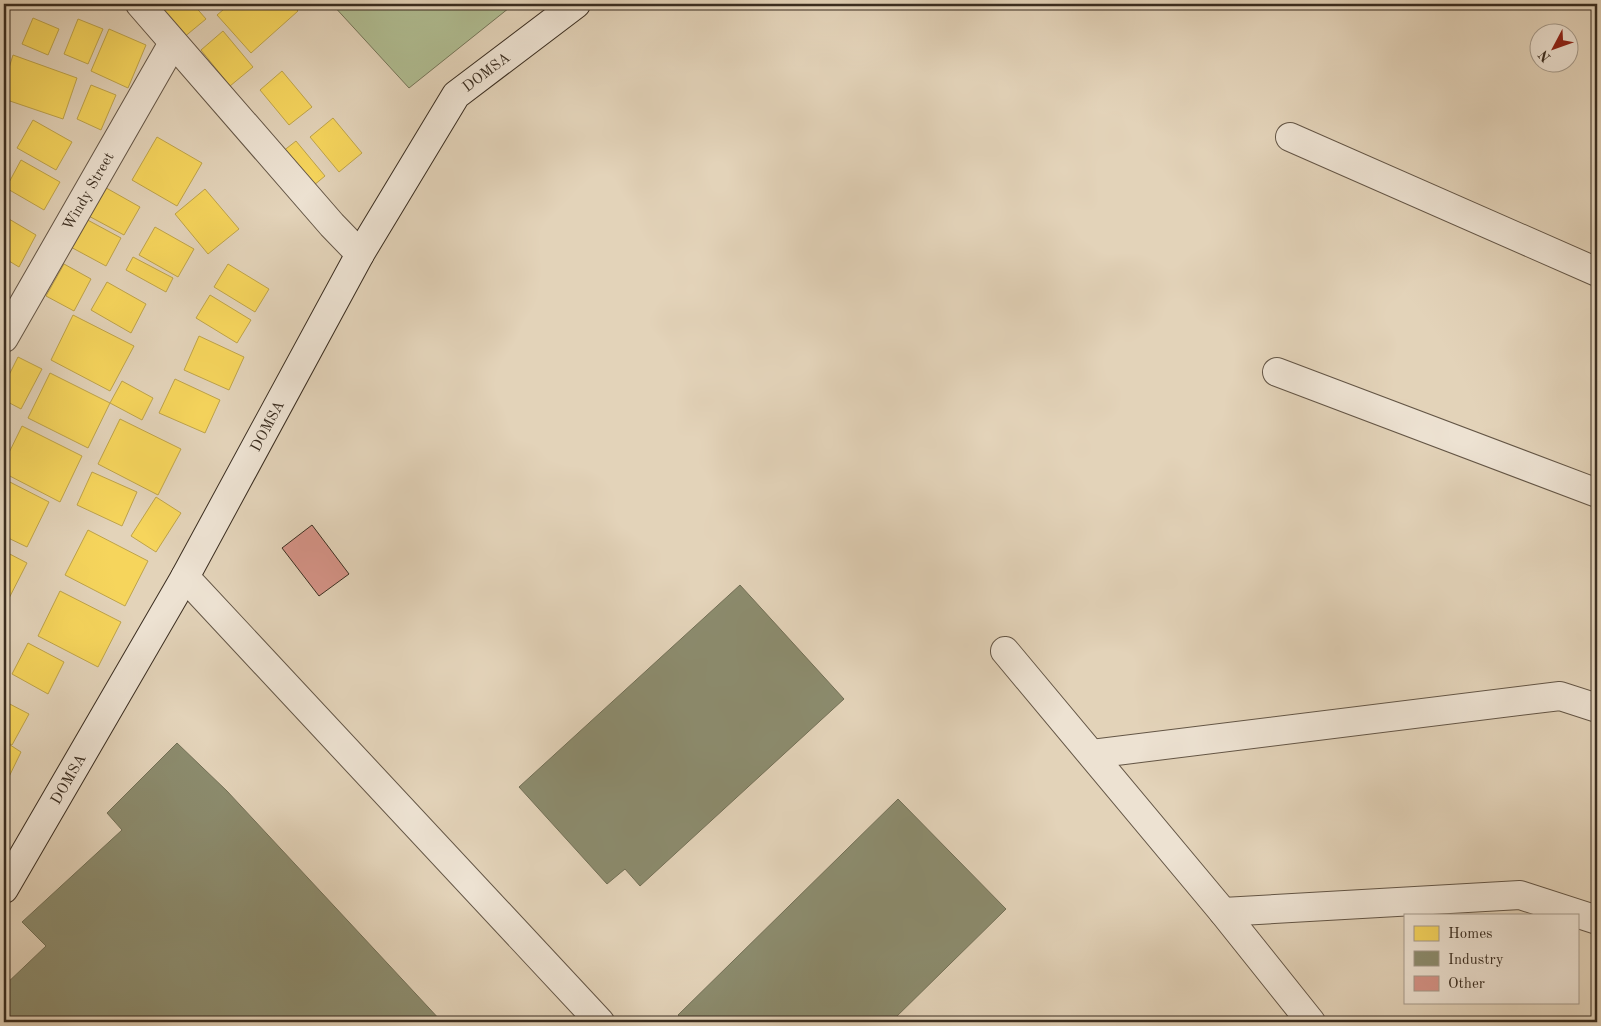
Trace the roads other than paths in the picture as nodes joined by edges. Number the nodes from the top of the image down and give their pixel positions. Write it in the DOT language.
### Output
graph roads {
  1 [pos="140,4"];
  2 [pos="576,4"];
  3 [pos="173,43"];
  4 [pos="1290,137"];
  5 [pos="360,254"];
  6 [pos="1597,272"];
  7 [pos="4,338"];
  8 [pos="1277,372"];
  9 [pos="1597,493"];
  10 [pos="185,577"];
  11 [pos="1005,651"];
  12 [pos="1597,708"];
  13 [pos="1092,754"];
  14 [pos="4,889"];
  15 [pos="1223,912"];
  16 [pos="1597,920"];
  17 [pos="600,1022"];
  18 [pos="1311,1022"];
  1 -- 3 [label="street"];
  2 -- 5 [label="street, DOMSA"];
  3 -- 5 [label="street"];
  3 -- 7 [label="street, Windy Street"];
  4 -- 6 [label="street"];
  5 -- 10 [label="street, DOMSA"];
  8 -- 9 [label="street"];
  10 -- 14 [label="street, DOMSA"];
  10 -- 17 [label="street"];
  11 -- 13 [label="street"];
  12 -- 13 [label="street"];
  13 -- 15 [label="street"];
  15 -- 16 [label="street"];
  15 -- 18 [label="street"];
}
